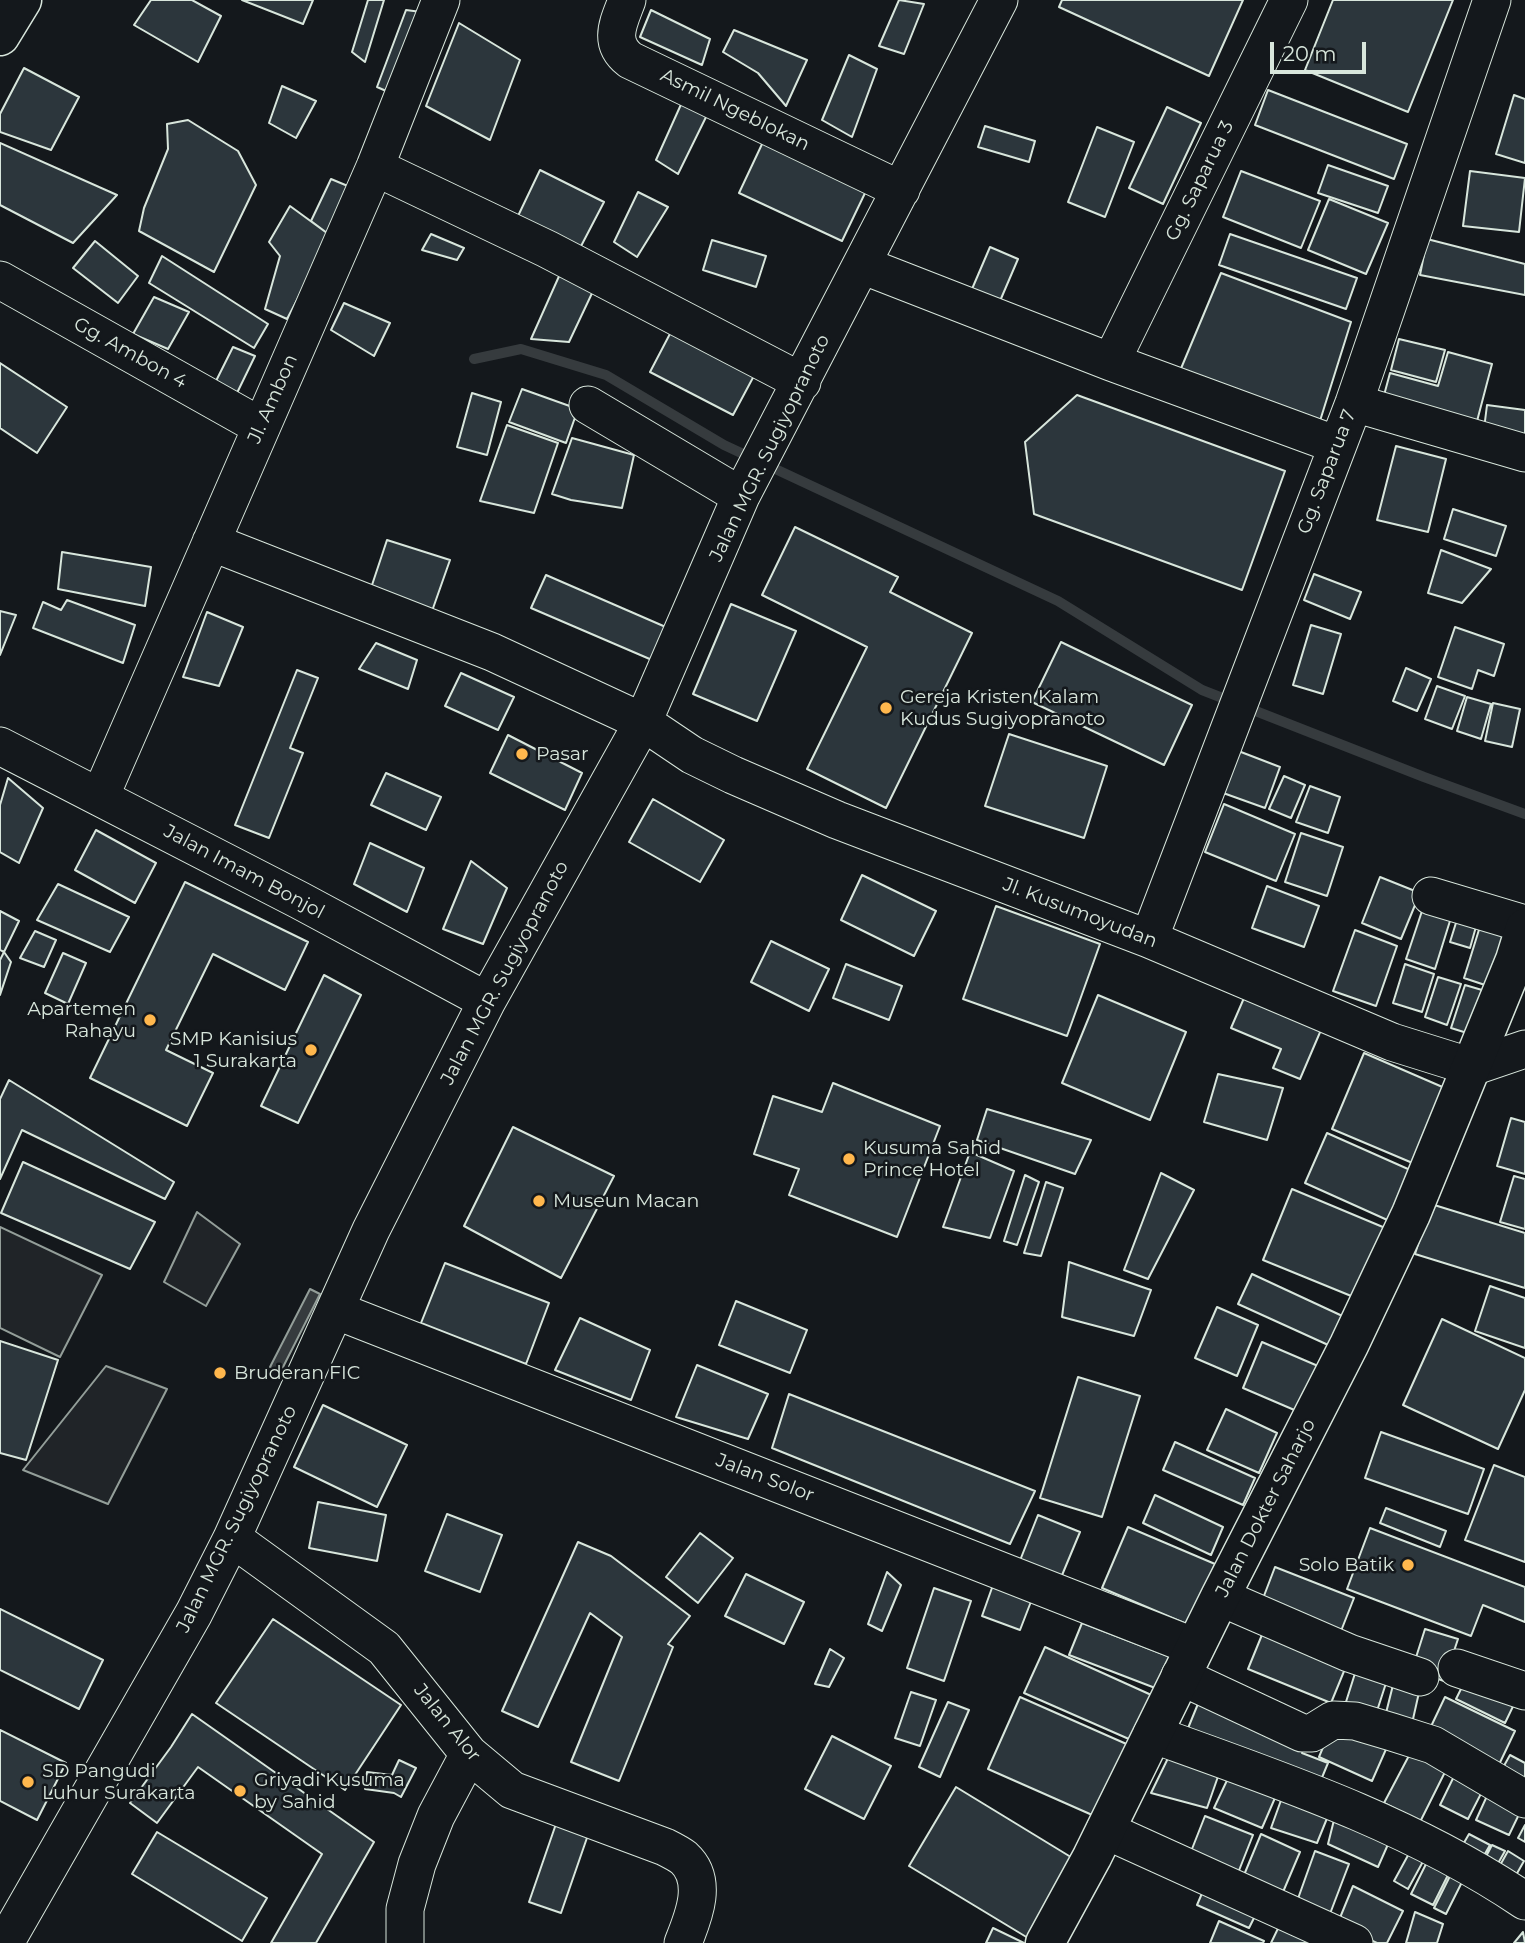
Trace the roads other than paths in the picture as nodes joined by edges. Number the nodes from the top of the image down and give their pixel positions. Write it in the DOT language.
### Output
graph roads {
  1 [pos="22,0"];
  2 [pos="441,0"];
  3 [pos="628,0"];
  4 [pos="999,0"];
  5 [pos="1289,0"];
  6 [pos="1492,0"];
  7 [pos="0,36"];
  8 [pos="374,167"];
  9 [pos="901,190"];
  10 [pos="862,265"];
  11 [pos="0,280"];
  12 [pos="1111,362"];
  13 [pos="802,382"];
  14 [pos="1354,403"];
  15 [pos="589,405"];
  16 [pos="1338,444"];
  17 [pos="251,448"];
  18 [pos="1525,453"];
  19 [pos="749,483"];
  20 [pos="211,542"];
  21 [pos="643,722"];
  22 [pos="0,746"];
  23 [pos="100,797"];
  24 [pos="1431,895"];
  25 [pos="1525,926"];
  26 [pos="1149,939"];
  27 [pos="487,1001"];
  28 [pos="1525,1049"];
  29 [pos="1472,1067"];
  30 [pos="335,1310"];
  31 [pos="232,1538"];
  32 [pos="1220,1597"];
  33 [pos="1188,1662"];
  34 [pos="1457,1668"];
  35 [pos="1420,1678"];
  36 [pos="1525,1691"];
  37 [pos="1152,1734"];
  38 [pos="469,1754"];
  39 [pos="1525,1799"];
  40 [pos="1105,1830"];
  41 [pos="1525,1901"];
  42 [pos="5,1943"];
  43 [pos="405,1943"];
  44 [pos="683,1943"];
  45 [pos="1045,1943"];
  46 [pos="1354,1943"];
  1 -- 7 [label="main road"];
  2 -- 8 [label="street, Jl. Ambon"];
  3 -- 9 [label="street, Asmil Ngeblokan"];
  4 -- 9 [label="street, Jalan MGR. Sugiyopranoto"];
  5 -- 12 [label="street, Gg. Saparua 3"];
  6 -- 14 [label="street, Gg. Saparua 7"];
  8 -- 13 [label="street"];
  8 -- 17 [label="street, Jl. Ambon"];
  9 -- 10 [label="street, Jalan MGR. Sugiyopranoto"];
  10 -- 12 [label="street"];
  10 -- 13 [label="street, Jalan MGR. Sugiyopranoto"];
  11 -- 17 [label="street, Gg. Ambon 4"];
  12 -- 16 [label="street"];
  13 -- 19 [label="street, Jalan MGR. Sugiyopranoto"];
  14 -- 16 [label="street, Gg. Saparua 7"];
  14 -- 18 [label="street"];
  15 -- 19 [label="street"];
  16 -- 26 [label="street, Gg. Saparua 7"];
  17 -- 20 [label="street, Jl. Ambon"];
  19 -- 21 [label="street, Jalan MGR. Sugiyopranoto"];
  20 -- 21 [label="street, Jl. Kusumoyudan"];
  20 -- 23 [label="street, Jl. Ambon"];
  21 -- 26 [label="street, Jl. Kusumoyudan"];
  21 -- 27 [label="street, Jalan MGR. Sugiyopranoto"];
  22 -- 23 [label="street, Jalan Imam Bonjol"];
  23 -- 27 [label="street, Jalan Imam Bonjol"];
  24 -- 25 [label="street"];
  25 -- 29 [label="main road, Jalan Dokter Saharjo"];
  26 -- 29 [label="street, Jl. Kusumoyudan"];
  27 -- 30 [label="street, Jalan MGR. Sugiyopranoto"];
  28 -- 29 [label="street"];
  29 -- 32 [label="main road, Jalan Dokter Saharjo"];
  30 -- 31 [label="street, Jalan MGR. Sugiyopranoto"];
  30 -- 33 [label="street, Jalan Solor"];
  31 -- 38 [label="street, Jalan Alor"];
  31 -- 42 [label="street, Jalan MGR. Sugiyopranoto"];
  32 -- 33 [label="main road, Jalan Dokter Saharjo"];
  32 -- 35 [label="street"];
  33 -- 37 [label="main road, Jalan Dokter Saharjo"];
  33 -- 39 [label="street, Jalan Solor"];
  34 -- 36 [label="street"];
  37 -- 40 [label="main road, Jalan Dokter Saharjo"];
  37 -- 41 [label="street"];
  38 -- 43 [label="street"];
  38 -- 44 [label="street, Jalan Alor"];
  40 -- 45 [label="main road, Jalan Dokter Saharjo"];
  40 -- 46 [label="street"];
}
